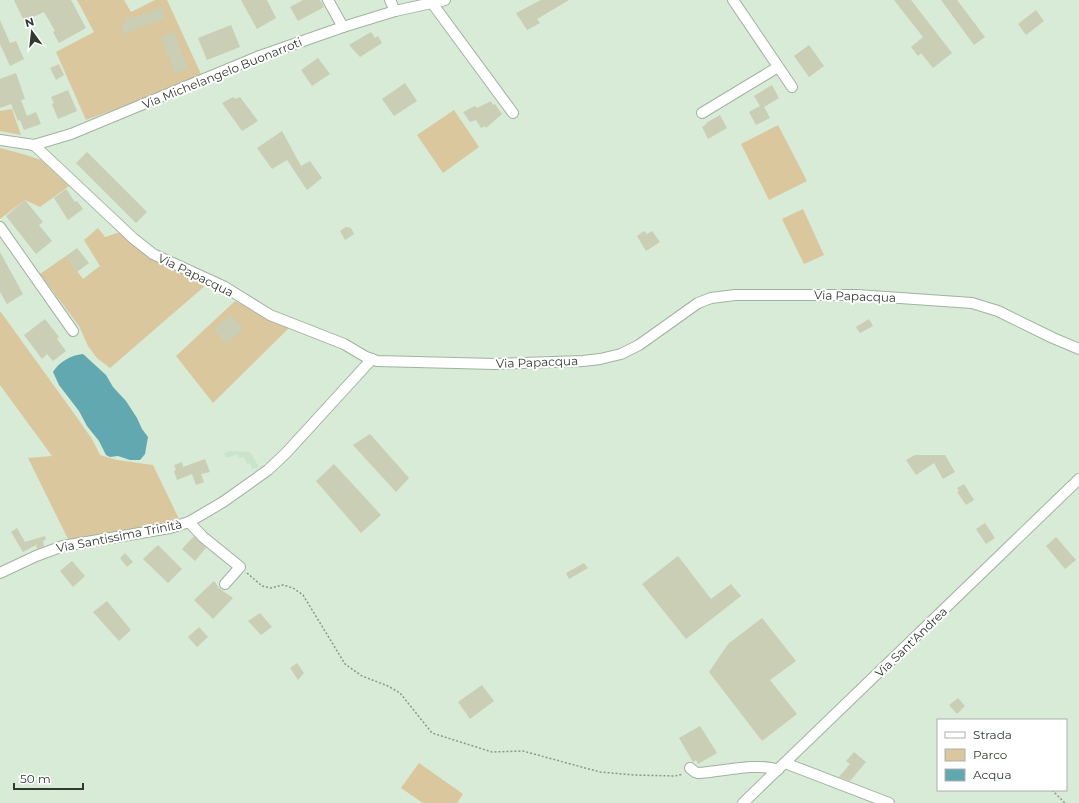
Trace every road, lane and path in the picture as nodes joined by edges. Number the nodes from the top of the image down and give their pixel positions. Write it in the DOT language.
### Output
graph roads {
  1 [pos="328,0"];
  2 [pos="390,0"];
  3 [pos="445,0"];
  4 [pos="733,0"];
  5 [pos="432,3"];
  6 [pos="395,11"];
  7 [pos="343,27"];
  8 [pos="778,67"];
  9 [pos="792,87"];
  10 [pos="513,113"];
  11 [pos="702,113"];
  12 [pos="0,140"];
  13 [pos="34,145"];
  14 [pos="0,227"];
  15 [pos="73,331"];
  16 [pos="1079,349"];
  17 [pos="372,359"];
  18 [pos="1079,480"];
  19 [pos="189,522"];
  20 [pos="240,567"];
  21 [pos="0,573"];
  22 [pos="225,584"];
  23 [pos="781,767"];
  24 [pos="692,770"];
  25 [pos="1053,791"];
  26 [pos="742,803"];
  27 [pos="889,803"];
  28 [pos="1065,803"];
  1 -- 7 [label="street"];
  2 -- 6 [label="street"];
  3 -- 5 [label="street, Via Michelangelo Buonarroti"];
  4 -- 8 [label="street"];
  5 -- 6 [label="street, Via Michelangelo Buonarroti"];
  5 -- 10 [label="street"];
  6 -- 7 [label="street, Via Michelangelo Buonarroti"];
  7 -- 13 [label="street, Via Michelangelo Buonarroti"];
  8 -- 9 [label="street"];
  8 -- 11 [label="street"];
  12 -- 13 [label="street, Via Michelangelo Buonarroti"];
  13 -- 17 [label="street, Via Papacqua"];
  14 -- 15 [label="street"];
  16 -- 17 [label="street, Via Papacqua"];
  17 -- 19 [label="street, Via Santissima Trinità"];
  18 -- 23 [label="street, Via Sant'Andrea"];
  19 -- 20 [label="street"];
  19 -- 21 [label="street, Via Santissima Trinità"];
  20 -- 22 [label="street"];
  20 -- 24 [label="path"];
  23 -- 24 [label="street"];
  23 -- 26 [label="street, Via Sant'Andrea"];
  23 -- 27 [label="street"];
  25 -- 28 [label="path"];
}
